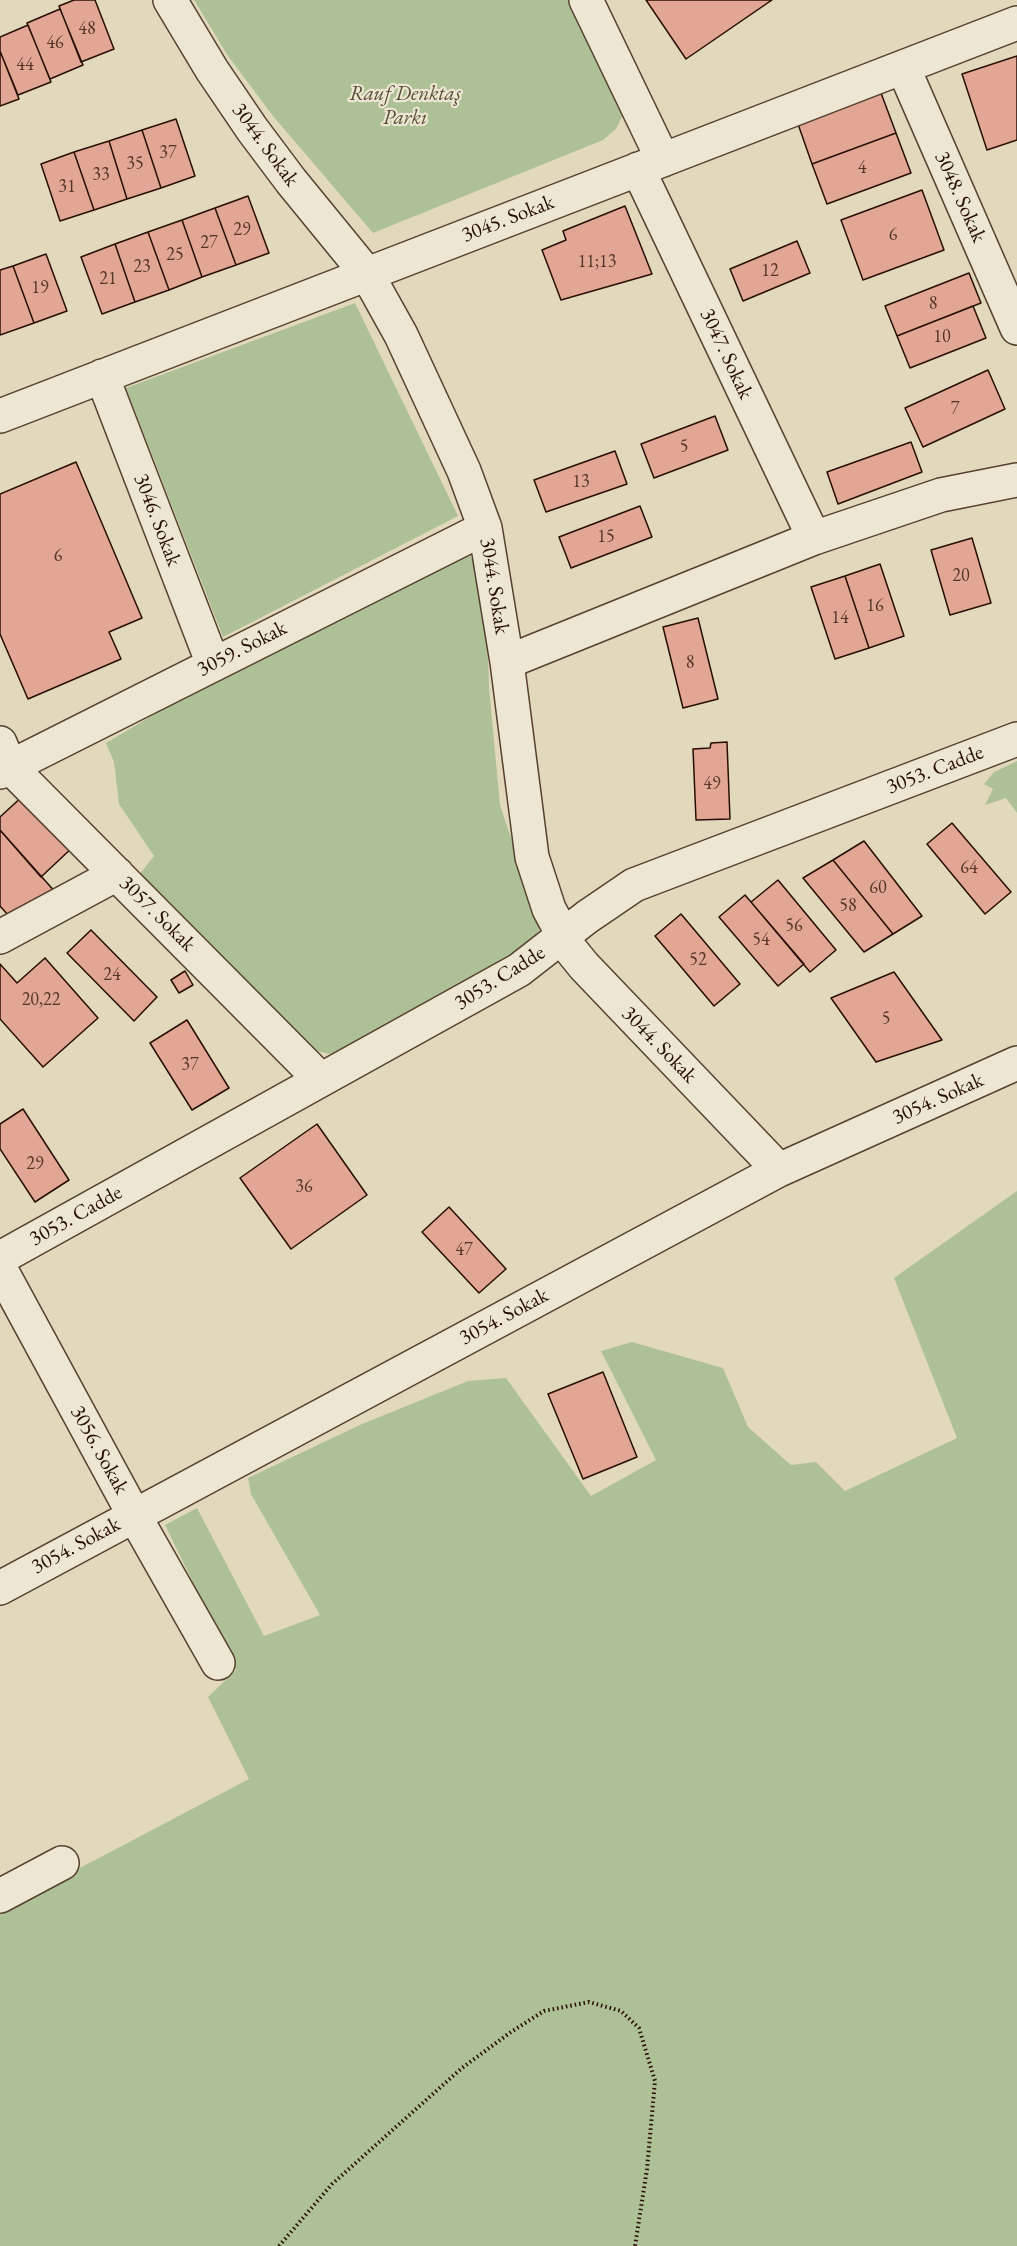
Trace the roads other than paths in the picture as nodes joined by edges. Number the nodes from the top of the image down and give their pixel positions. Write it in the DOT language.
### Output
graph roads {
  1 [pos="170,0"];
  2 [pos="586,0"];
  3 [pos="1017,23"];
  4 [pos="903,67"];
  5 [pos="650,164"];
  6 [pos="367,274"];
  7 [pos="1017,328"];
  8 [pos="102,376"];
  9 [pos="0,416"];
  10 [pos="1017,480"];
  11 [pos="485,528"];
  12 [pos="814,538"];
  13 [pos="507,662"];
  14 [pos="213,664"];
  15 [pos="1017,739"];
  16 [pos="3,761"];
  17 [pos="117,874"];
  18 [pos="563,936"];
  19 [pos="0,938"];
  20 [pos="1017,1063"];
  21 [pos="321,1080"];
  22 [pos="779,1170"];
  23 [pos="0,1258"];
  24 [pos="0,1268"];
  25 [pos="134,1515"];
  26 [pos="0,1587"];
  27 [pos="218,1663"];
  28 [pos="62,1863"];
  29 [pos="0,1896"];
  1 -- 6 [label="street, 3044. Sokak"];
  2 -- 5 [label="street, 3047. Sokak"];
  3 -- 4 [label="street, 3045. Sokak"];
  4 -- 5 [label="street, 3045. Sokak"];
  4 -- 7 [label="street, 3048. Sokak"];
  5 -- 6 [label="street, 3045. Sokak"];
  5 -- 12 [label="street, 3047. Sokak"];
  6 -- 8 [label="street, 3045. Sokak"];
  6 -- 11 [label="street, 3044. Sokak"];
  8 -- 9 [label="street, 3045. Sokak"];
  8 -- 14 [label="street, 3046. Sokak"];
  10 -- 12 [label="street"];
  11 -- 13 [label="street, 3044. Sokak"];
  11 -- 14 [label="street, 3059. Sokak"];
  12 -- 13 [label="street"];
  13 -- 18 [label="street, 3044. Sokak"];
  14 -- 16 [label="street, 3059. Sokak"];
  15 -- 18 [label="street, 3053. Cadde"];
  16 -- 17 [label="street, 3057. Sokak"];
  17 -- 19 [label="street"];
  17 -- 21 [label="street, 3057. Sokak"];
  18 -- 21 [label="street, 3053. Cadde"];
  18 -- 22 [label="street, 3044. Sokak"];
  20 -- 22 [label="street, 3054. Sokak"];
  21 -- 23 [label="street, 3053. Cadde"];
  22 -- 25 [label="street, 3054. Sokak"];
  24 -- 25 [label="street, 3056. Sokak"];
  25 -- 26 [label="street, 3054. Sokak"];
  25 -- 27 [label="street, 3056. Sokak"];
  28 -- 29 [label="street"];
}
